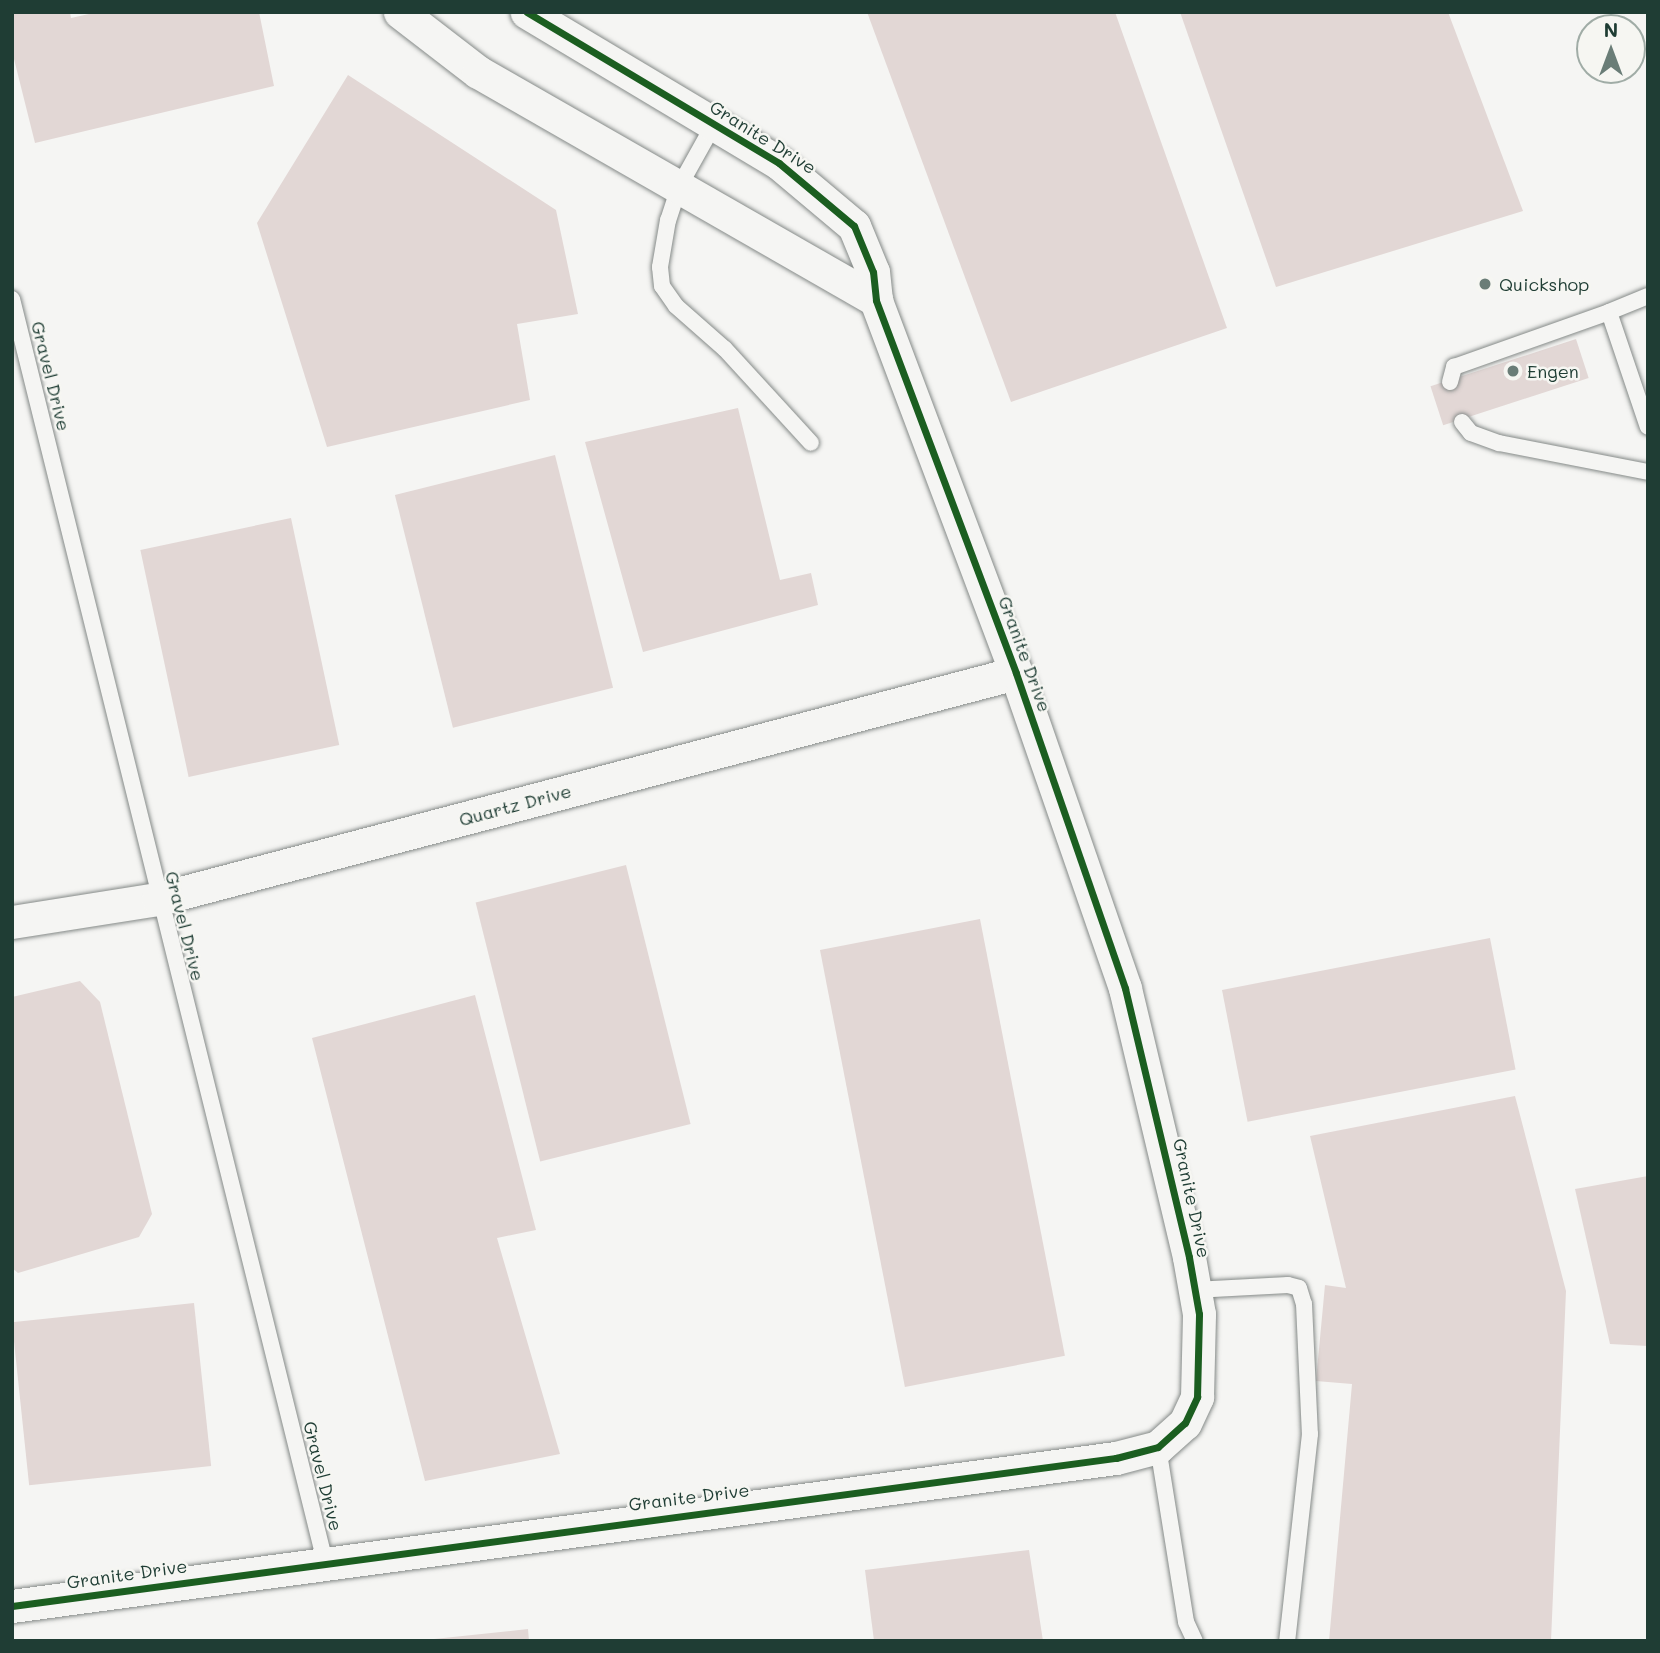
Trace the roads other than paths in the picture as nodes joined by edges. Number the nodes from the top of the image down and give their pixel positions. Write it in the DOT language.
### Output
graph roads {
  1 [pos="400,12"];
  2 [pos="527,12"];
  3 [pos="714,124"];
  4 [pos="679,187"];
  5 [pos="1648,296"];
  6 [pos="12,299"];
  7 [pos="876,300"];
  8 [pos="1609,312"];
  9 [pos="1450,382"];
  10 [pos="1462,422"];
  11 [pos="1648,427"];
  12 [pos="811,443"];
  13 [pos="1648,472"];
  14 [pos="1016,673"];
  15 [pos="158,899"];
  16 [pos="12,922"];
  17 [pos="1194,1290"];
  18 [pos="1158,1447"];
  19 [pos="324,1562"];
  20 [pos="12,1606"];
  21 [pos="1195,1641"];
  22 [pos="1287,1641"];
  1 -- 4 [label="street"];
  2 -- 3 [label="street, Granite Drive"];
  3 -- 4 [label="lane"];
  3 -- 7 [label="street, Granite Drive"];
  4 -- 7 [label="street"];
  4 -- 12 [label="lane"];
  5 -- 8 [label="lane"];
  6 -- 15 [label="lane, Gravel Drive"];
  7 -- 14 [label="street, Granite Drive"];
  8 -- 9 [label="lane"];
  8 -- 11 [label="lane"];
  10 -- 13 [label="lane"];
  14 -- 15 [label="street, Quartz Drive"];
  14 -- 17 [label="street, Granite Drive"];
  15 -- 16 [label="street, Quartz Drive"];
  15 -- 19 [label="lane, Gravel Drive"];
  17 -- 18 [label="street, Granite Drive"];
  17 -- 22 [label="lane"];
  18 -- 19 [label="street, Granite Drive"];
  18 -- 21 [label="lane"];
  19 -- 20 [label="street, Granite Drive"];
}
